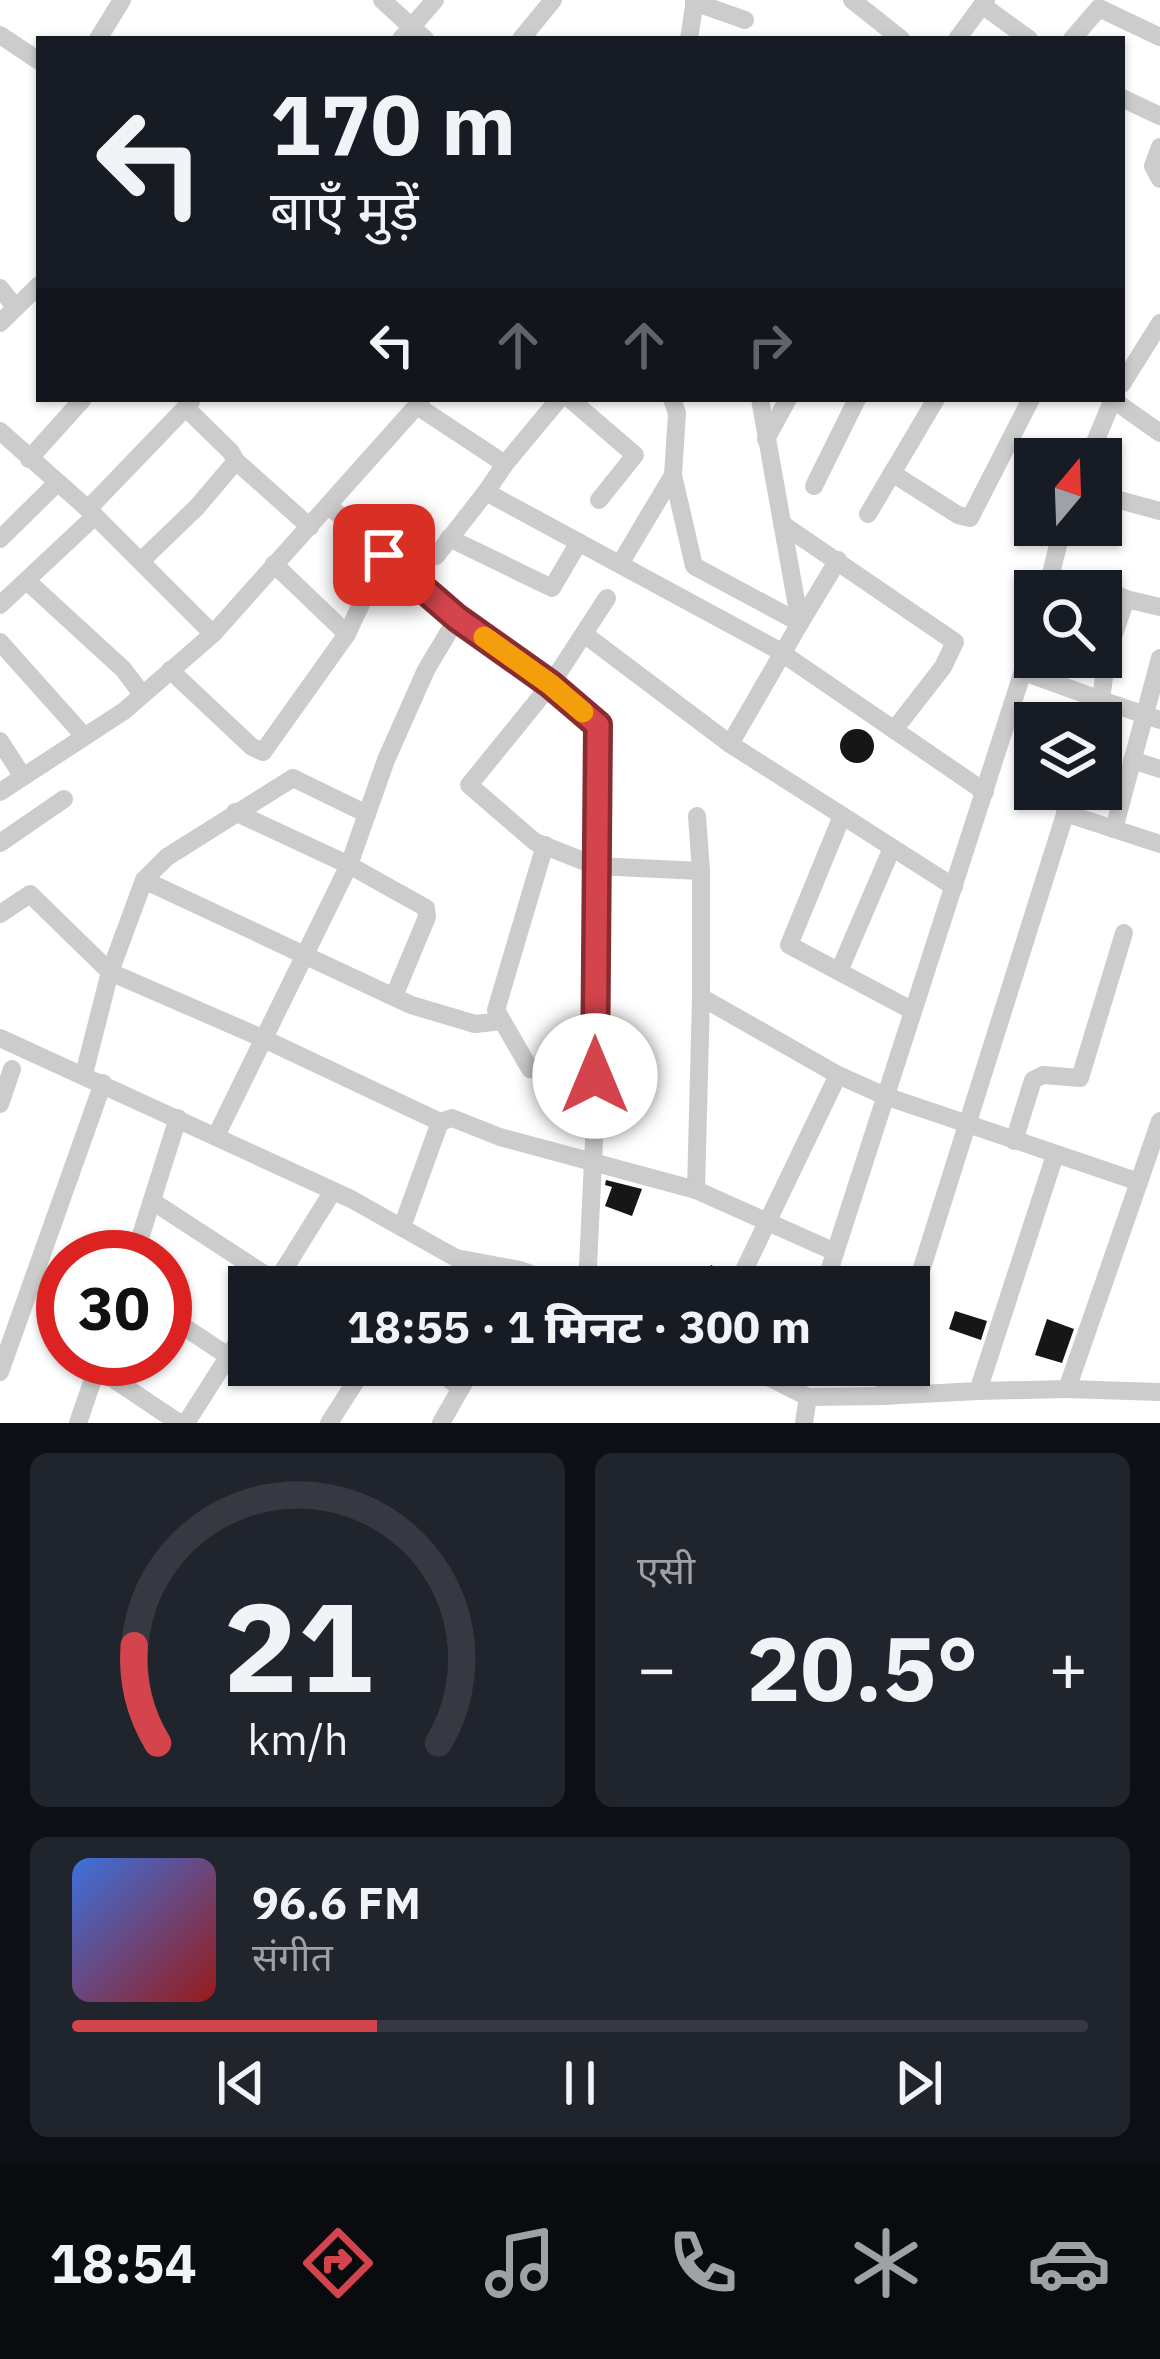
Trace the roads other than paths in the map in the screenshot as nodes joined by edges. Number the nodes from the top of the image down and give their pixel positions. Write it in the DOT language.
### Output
graph roads {
  1 [pos="122,0"];
  2 [pos="382,0"];
  3 [pos="435,0"];
  4 [pos="553,0"];
  5 [pos="852,0"];
  6 [pos="694,1"];
  7 [pos="984,3"];
  8 [pos="745,20"];
  9 [pos="0,35"];
  10 [pos="413,35"];
  11 [pos="532,35"];
  12 [pos="100,36"];
  13 [pos="689,36"];
  14 [pos="892,36"];
  15 [pos="959,36"];
  16 [pos="1025,36"];
  17 [pos="1075,36"];
  18 [pos="1160,37"];
  19 [pos="36,59"];
  20 [pos="1125,99"];
  21 [pos="1160,116"];
  22 [pos="1160,147"];
  23 [pos="1160,179"];
  24 [pos="0,288"];
  25 [pos="36,288"];
  26 [pos="15,308"];
  27 [pos="0,323"];
  28 [pos="1160,323"];
  29 [pos="1125,379"];
  30 [pos="79,402"];
  31 [pos="420,402"];
  32 [pos="557,402"];
  33 [pos="574,402"];
  34 [pos="673,402"];
  35 [pos="760,402"];
  36 [pos="786,402"];
  37 [pos="856,402"];
  38 [pos="934,402"];
  39 [pos="1029,402"];
  40 [pos="1111,402"];
  41 [pos="1116,402"];
  42 [pos="190,403"];
  43 [pos="1160,434"];
  44 [pos="2,437"];
  45 [pos="1096,438"];
  46 [pos="766,439"];
  47 [pos="29,459"];
  48 [pos="236,461"];
  49 [pos="505,464"];
  50 [pos="892,473"];
  51 [pos="673,475"];
  52 [pos="56,484"];
  53 [pos="814,486"];
  54 [pos="486,492"];
  55 [pos="599,500"];
  56 [pos="1122,501"];
  57 [pos="329,506"];
  58 [pos="92,512"];
  59 [pos="1160,512"];
  60 [pos="868,514"];
  61 [pos="782,524"];
  62 [pos="310,527"];
  63 [pos="449,538"];
  64 [pos="0,539"];
  65 [pos="578,542"];
  66 [pos="384,555"];
  67 [pos="838,560"];
  68 [pos="141,561"];
  69 [pos="274,564"];
  70 [pos="620,564"];
  71 [pos="28,581"];
  72 [pos="1122,597"];
  73 [pos="607,598"];
  74 [pos="1126,599"];
  75 [pos="0,605"];
  76 [pos="1160,607"];
  77 [pos="457,618"];
  78 [pos="800,622"];
  79 [pos="213,634"];
  80 [pos="347,634"];
  81 [pos="584,634"];
  82 [pos="0,641"];
  83 [pos="782,654"];
  84 [pos="1160,658"];
  85 [pos="170,670"];
  86 [pos="1022,678"];
  87 [pos="1040,678"];
  88 [pos="550,684"];
  89 [pos="142,694"];
  90 [pos="1101,700"];
  91 [pos="1152,717"];
  92 [pos="894,730"];
  93 [pos="84,736"];
  94 [pos="0,741"];
  95 [pos="730,744"];
  96 [pos="1132,760"];
  97 [pos="1160,769"];
  98 [pos="23,777"];
  99 [pos="0,792"];
  100 [pos="985,792"];
  101 [pos="64,799"];
  102 [pos="1066,810"];
  103 [pos="235,812"];
  104 [pos="1065,813"];
  105 [pos="367,814"];
  106 [pos="697,816"];
  107 [pos="842,816"];
  108 [pos="1114,829"];
  109 [pos="0,843"];
  110 [pos="1160,844"];
  111 [pos="544,845"];
  112 [pos="892,848"];
  113 [pos="349,865"];
  114 [pos="596,866"];
  115 [pos="701,872"];
  116 [pos="144,880"];
  117 [pos="954,887"];
  118 [pos="0,914"];
  119 [pos="1124,933"];
  120 [pos="306,954"];
  121 [pos="840,969"];
  122 [pos="110,972"];
  123 [pos="394,996"];
  124 [pos="701,997"];
  125 [pos="913,1011"];
  126 [pos="502,1021"];
  127 [pos="262,1038"];
  128 [pos="9,1042"];
  129 [pos="6,1070"];
  130 [pos="83,1074"];
  131 [pos="838,1075"];
  132 [pos="595,1076"];
  133 [pos="104,1083"];
  134 [pos="885,1096"];
  135 [pos="0,1104"];
  136 [pos="178,1118"];
  137 [pos="1160,1121"];
  138 [pos="440,1122"];
  139 [pos="966,1124"];
  140 [pos="216,1136"];
  141 [pos="1014,1141"];
  142 [pos="1054,1155"];
  143 [pos="593,1164"];
  144 [pos="1138,1182"];
  145 [pos="696,1190"];
  146 [pos="333,1191"];
  147 [pos="152,1201"];
  148 [pos="771,1221"];
  149 [pos="402,1227"];
  150 [pos="143,1230"];
  151 [pos="835,1252"];
  152 [pos="250,1266"];
  153 [pos="289,1266"];
  154 [pos="479,1266"];
  155 [pos="588,1266"];
  156 [pos="747,1266"];
  157 [pos="831,1266"];
  158 [pos="922,1266"];
  159 [pos="192,1332"];
  160 [pos="228,1356"];
  161 [pos="0,1372"];
  162 [pos="91,1386"];
  163 [pos="131,1386"];
  164 [pos="353,1386"];
  165 [pos="458,1386"];
  166 [pos="786,1386"];
  167 [pos="800,1386"];
  168 [pos="885,1386"];
  169 [pos="461,1388"];
  170 [pos="1067,1389"];
  171 [pos="978,1391"];
  172 [pos="1160,1392"];
  173 [pos="800,1393"];
  174 [pos="882,1396"];
  175 [pos="79,1423"];
  176 [pos="183,1423"];
  177 [pos="329,1423"];
  178 [pos="441,1423"];
  179 [pos="804,1423"];
  1 -- 12 [label="street"];
  2 -- 10 [label="street"];
  3 -- 10 [label="street"];
  4 -- 11 [label="street"];
  5 -- 14 [label="street"];
  6 -- 8 [label="street"];
  6 -- 13 [label="street"];
  7 -- 15 [label="street"];
  7 -- 16 [label="street"];
  9 -- 19 [label="street"];
  17 -- 18 [label="street"];
  20 -- 21 [label="street"];
  22 -- 23 [label="street"];
  24 -- 26 [label="street"];
  25 -- 26 [label="street"];
  26 -- 27 [label="street"];
  28 -- 29 [label="street"];
  30 -- 47 [label="street"];
  31 -- 49 [label="street"];
  31 -- 57 [label="street"];
  32 -- 49 [label="street"];
  33 -- 55 [label="street"];
  34 -- 51 [label="street"];
  35 -- 46 [label="street"];
  36 -- 46 [label="street"];
  37 -- 53 [label="street"];
  38 -- 50 [label="street"];
  39 -- 50 [label="street"];
  40 -- 45 [label="street"];
  41 -- 43 [label="street"];
  42 -- 48 [label="street"];
  42 -- 58 [label="street"];
  44 -- 47 [label="street"];
  46 -- 61 [label="street"];
  47 -- 52 [label="street"];
  48 -- 62 [label="street"];
  48 -- 68 [label="street"];
  49 -- 54 [label="street"];
  50 -- 60 [label="street"];
  51 -- 70 [label="street"];
  51 -- 78 [label="street"];
  52 -- 58 [label="street"];
  52 -- 64 [label="street"];
  54 -- 63 [label="street"];
  54 -- 65 [label="street"];
  56 -- 59 [label="street"];
  57 -- 62 [label="street"];
  57 -- 66 [label="street"];
  58 -- 68 [label="street"];
  58 -- 71 [label="street"];
  61 -- 67 [label="street"];
  61 -- 78 [label="street"];
  62 -- 69 [label="street"];
  63 -- 65 [label="street"];
  63 -- 66 [label="street"];
  65 -- 70 [label="street"];
  66 -- 77 [label="street"];
  66 -- 80 [label="street"];
  67 -- 78 [label="street"];
  67 -- 92 [label="street"];
  68 -- 79 [label="street"];
  69 -- 79 [label="street"];
  69 -- 80 [label="street"];
  70 -- 83 [label="street"];
  71 -- 75 [label="street"];
  71 -- 89 [label="street"];
  72 -- 74 [label="street"];
  73 -- 81 [label="street"];
  74 -- 76 [label="street"];
  74 -- 90 [label="street"];
  77 -- 88 [label="street"];
  77 -- 105 [label="street"];
  78 -- 83 [label="street"];
  79 -- 85 [label="street"];
  80 -- 85 [label="street"];
  81 -- 88 [label="street"];
  81 -- 95 [label="street"];
  82 -- 93 [label="street"];
  83 -- 92 [label="street"];
  83 -- 95 [label="street"];
  84 -- 91 [label="street"];
  85 -- 89 [label="street"];
  86 -- 100 [label="street"];
  87 -- 90 [label="street"];
  88 -- 111 [label="street"];
  88 -- 114 [label="street"];
  89 -- 93 [label="street"];
  90 -- 91 [label="street"];
  91 -- 96 [label="street"];
  92 -- 100 [label="street"];
  93 -- 98 [label="street"];
  94 -- 98 [label="street"];
  95 -- 107 [label="street"];
  96 -- 97 [label="street"];
  96 -- 108 [label="street"];
  98 -- 99 [label="street"];
  100 -- 117 [label="street"];
  101 -- 109 [label="street"];
  102 -- 104 [label="street"];
  103 -- 105 [label="street"];
  103 -- 113 [label="street"];
  103 -- 116 [label="street"];
  104 -- 108 [label="street"];
  104 -- 139 [label="street"];
  105 -- 113 [label="street"];
  106 -- 115 [label="street"];
  107 -- 112 [label="street"];
  107 -- 121 [label="street"];
  108 -- 110 [label="street"];
  111 -- 114 [label="street"];
  111 -- 126 [label="street"];
  112 -- 117 [label="street"];
  112 -- 121 [label="street"];
  113 -- 120 [label="street"];
  113 -- 123 [label="street"];
  114 -- 115 [label="street"];
  114 -- 132 [label="street"];
  115 -- 124 [label="street"];
  116 -- 120 [label="street"];
  116 -- 122 [label="street"];
  117 -- 125 [label="street"];
  118 -- 122 [label="street"];
  119 -- 141 [label="street"];
  120 -- 123 [label="street"];
  120 -- 127 [label="street"];
  121 -- 125 [label="street"];
  122 -- 127 [label="street"];
  122 -- 130 [label="street"];
  123 -- 126 [label="street"];
  124 -- 131 [label="street"];
  124 -- 145 [label="street"];
  125 -- 134 [label="street"];
  126 -- 132 [label="street"];
  127 -- 138 [label="street"];
  127 -- 140 [label="street"];
  128 -- 129 [label="street"];
  128 -- 130 [label="street"];
  129 -- 135 [label="street"];
  130 -- 133 [label="street"];
  131 -- 134 [label="street"];
  131 -- 148 [label="street"];
  132 -- 143 [label="street"];
  133 -- 136 [label="street"];
  133 -- 161 [label="street"];
  134 -- 139 [label="street"];
  134 -- 151 [label="street"];
  136 -- 140 [label="street"];
  136 -- 147 [label="street"];
  137 -- 144 [label="street"];
  138 -- 143 [label="street"];
  138 -- 149 [label="street"];
  139 -- 141 [label="street"];
  139 -- 158 [label="street"];
  140 -- 146 [label="street"];
  141 -- 142 [label="street"];
  142 -- 144 [label="street"];
  142 -- 171 [label="street"];
  143 -- 145 [label="street"];
  143 -- 155 [label="street"];
  144 -- 170 [label="street"];
  145 -- 148 [label="street"];
  146 -- 149 [label="street"];
  146 -- 153 [label="street"];
  147 -- 150 [label="street"];
  147 -- 152 [label="street"];
  148 -- 151 [label="street"];
  148 -- 156 [label="street"];
  149 -- 154 [label="street"];
  151 -- 157 [label="street"];
  159 -- 160 [label="street"];
  160 -- 176 [label="street"];
  162 -- 175 [label="street"];
  163 -- 176 [label="street"];
  164 -- 177 [label="street"];
  165 -- 169 [label="street"];
  166 -- 173 [label="street"];
  167 -- 173 [label="street"];
  168 -- 174 [label="street"];
  169 -- 178 [label="street"];
  170 -- 171 [label="street"];
  170 -- 172 [label="street"];
  171 -- 174 [label="street"];
  173 -- 174 [label="street"];
  173 -- 179 [label="street"];
}
